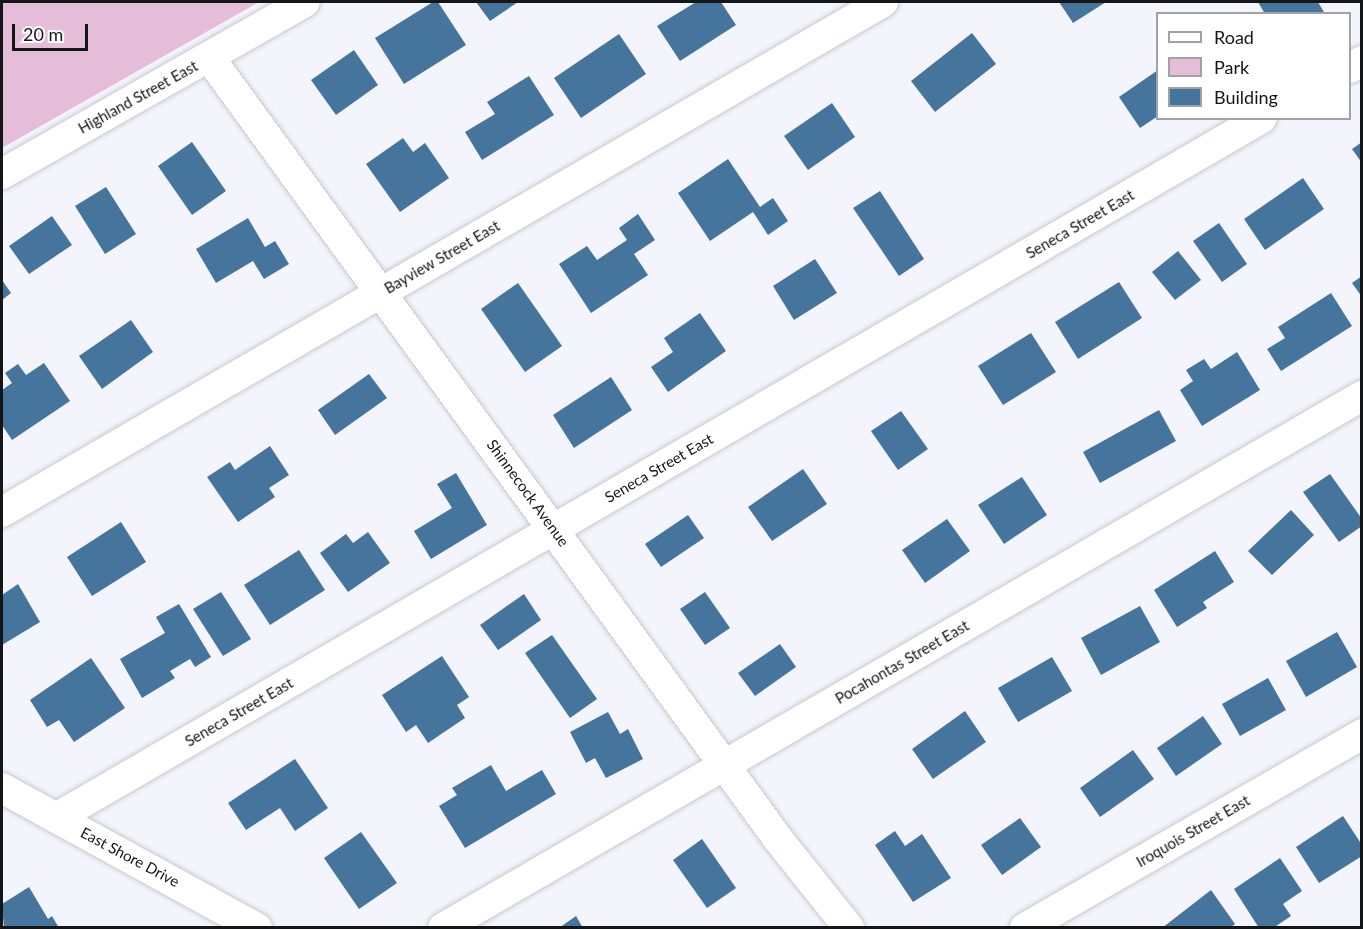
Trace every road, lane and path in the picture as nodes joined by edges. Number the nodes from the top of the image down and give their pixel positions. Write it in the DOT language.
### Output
graph roads {
  1 [pos="305,2"];
  2 [pos="883,2"];
  3 [pos="209,57"];
  4 [pos="1259,120"];
  5 [pos="2,174"];
  6 [pos="381,292"];
  7 [pos="1362,396"];
  8 [pos="2,512"];
  9 [pos="554,529"];
  10 [pos="1362,734"];
  11 [pos="724,765"];
  12 [pos="2,788"];
  13 [pos="56,818"];
  14 [pos="235,924"];
  15 [pos="443,927"];
  16 [pos="849,927"];
  17 [pos="1025,927"];
  1 -- 3 [label="street, Highland Street East"];
  2 -- 6 [label="street, Bayview Street East"];
  3 -- 5 [label="street, Highland Street East"];
  3 -- 6 [label="street, Shinnecock Avenue"];
  4 -- 9 [label="street, Seneca Street East"];
  6 -- 8 [label="street, Bayview Street East"];
  6 -- 9 [label="street, Shinnecock Avenue"];
  7 -- 11 [label="street, Pocahontas Street East"];
  9 -- 11 [label="street, Shinnecock Avenue"];
  9 -- 13 [label="street, Seneca Street East"];
  10 -- 17 [label="street, Iroquois Street East"];
  11 -- 15 [label="street, Pocahontas Street East"];
  11 -- 16 [label="street, Shinnecock Avenue"];
  12 -- 13 [label="street, East Shore Drive"];
  13 -- 14 [label="street, East Shore Drive"];
}
